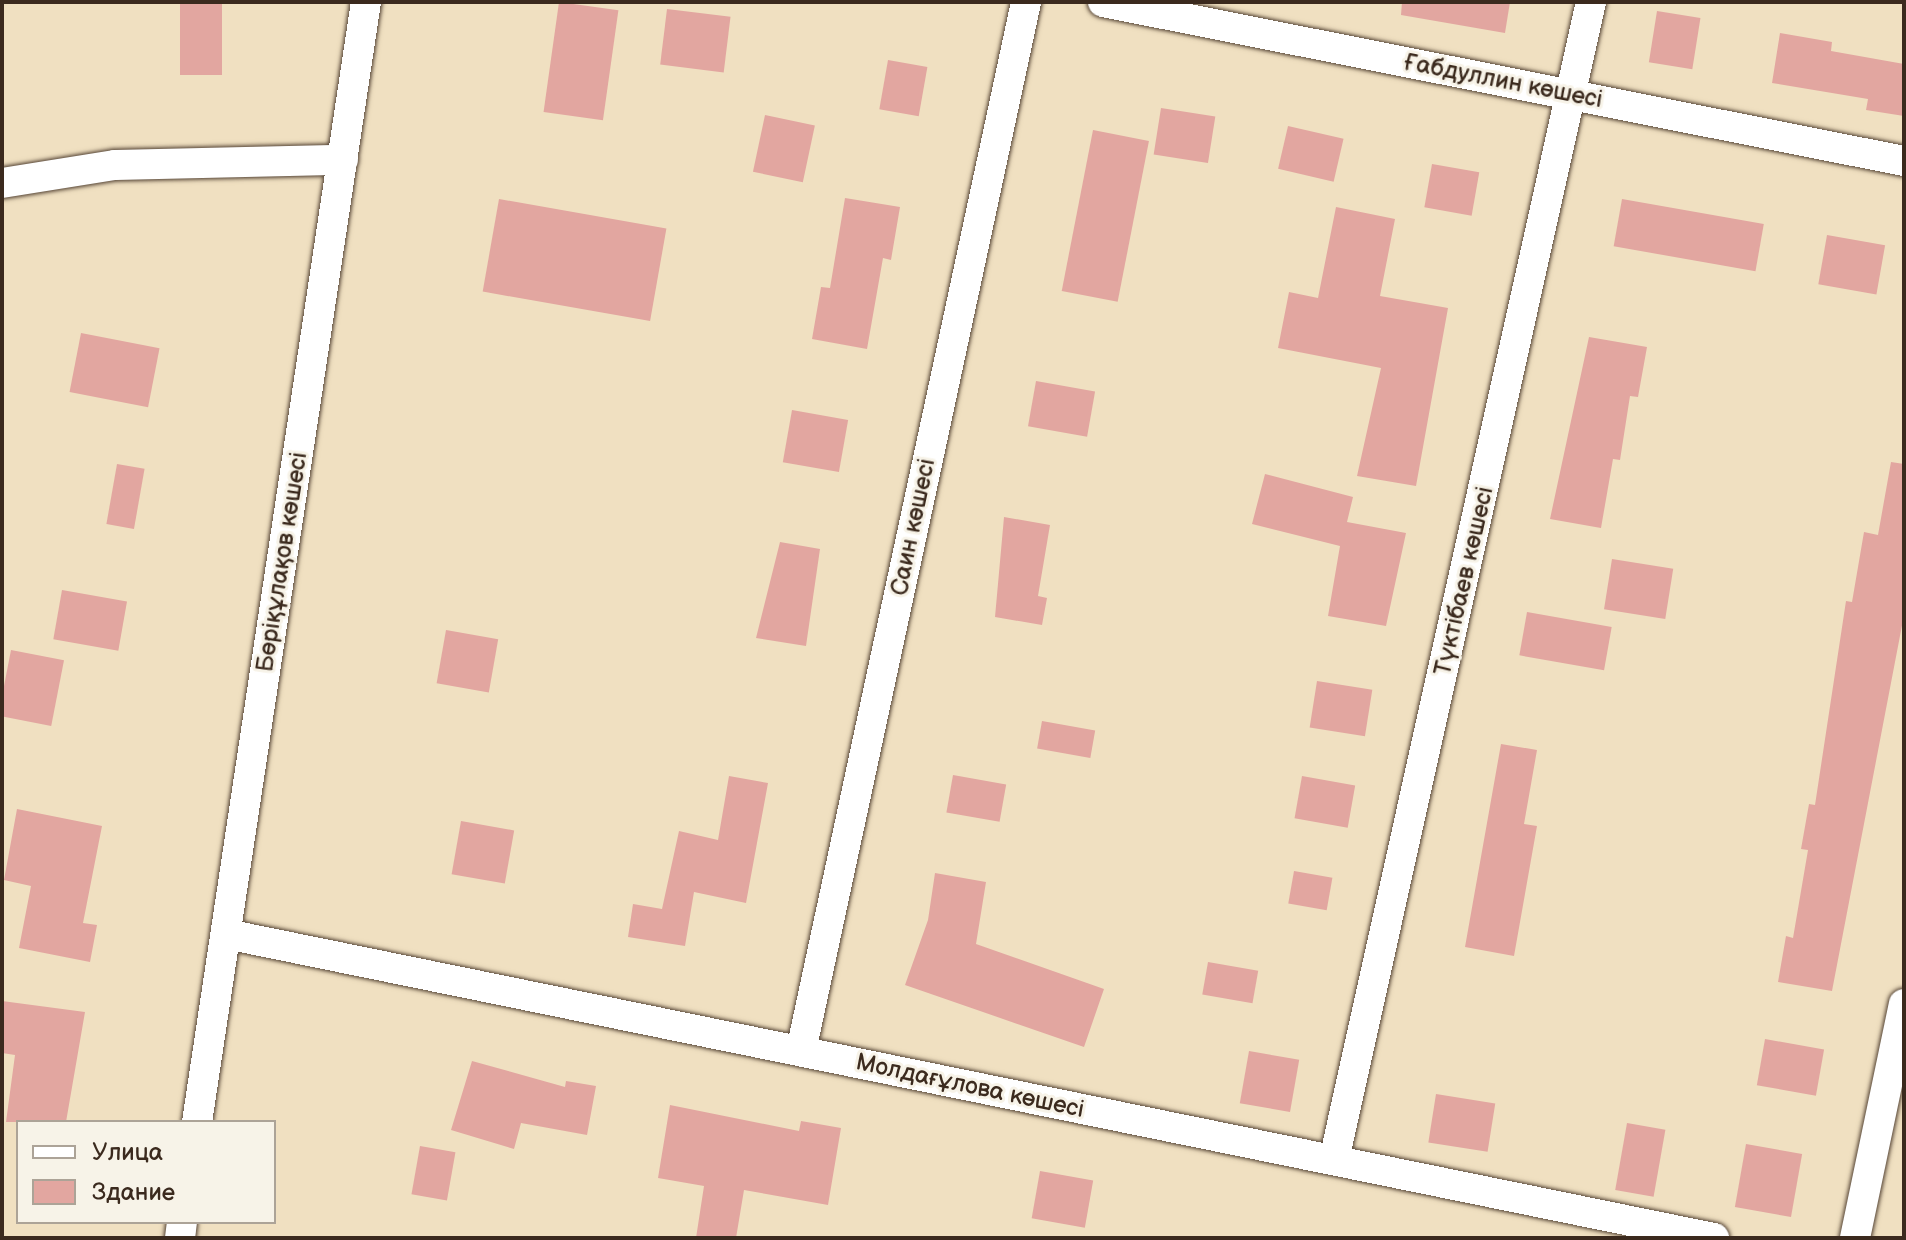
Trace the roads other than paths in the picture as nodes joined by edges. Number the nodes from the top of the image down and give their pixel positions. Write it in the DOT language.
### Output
graph roads {
  1 [pos="366,2"];
  2 [pos="1026,2"];
  3 [pos="1103,2"];
  4 [pos="1591,2"];
  5 [pos="1573,95"];
  6 [pos="343,160"];
  7 [pos="1904,161"];
  8 [pos="2,183"];
  9 [pos="226,934"];
  10 [pos="1904,1004"];
  11 [pos="801,1051"];
  12 [pos="197,1120"];
  13 [pos="1334,1160"];
  14 [pos="1714,1238"];
  15 [pos="1855,1238"];
  1 -- 6 [label="street, Бөріқұлақов көшесі"];
  2 -- 11 [label="street, Саин көшесі"];
  3 -- 5 [label="street, Ғабдуллин көшесі"];
  4 -- 5 [label="street, Түктібаев көшесі"];
  5 -- 7 [label="street, Ғабдуллин көшесі"];
  5 -- 13 [label="street, Түктібаев көшесі"];
  6 -- 8 [label="street"];
  6 -- 9 [label="street, Бөріқұлақов көшесі"];
  9 -- 11 [label="street, Молдағұлова көшесі"];
  9 -- 12 [label="street, Бөріқұлақов көшесі"];
  10 -- 15 [label="street"];
  11 -- 13 [label="street, Молдағұлова көшесі"];
  13 -- 14 [label="street, Молдағұлова көшесі"];
}
